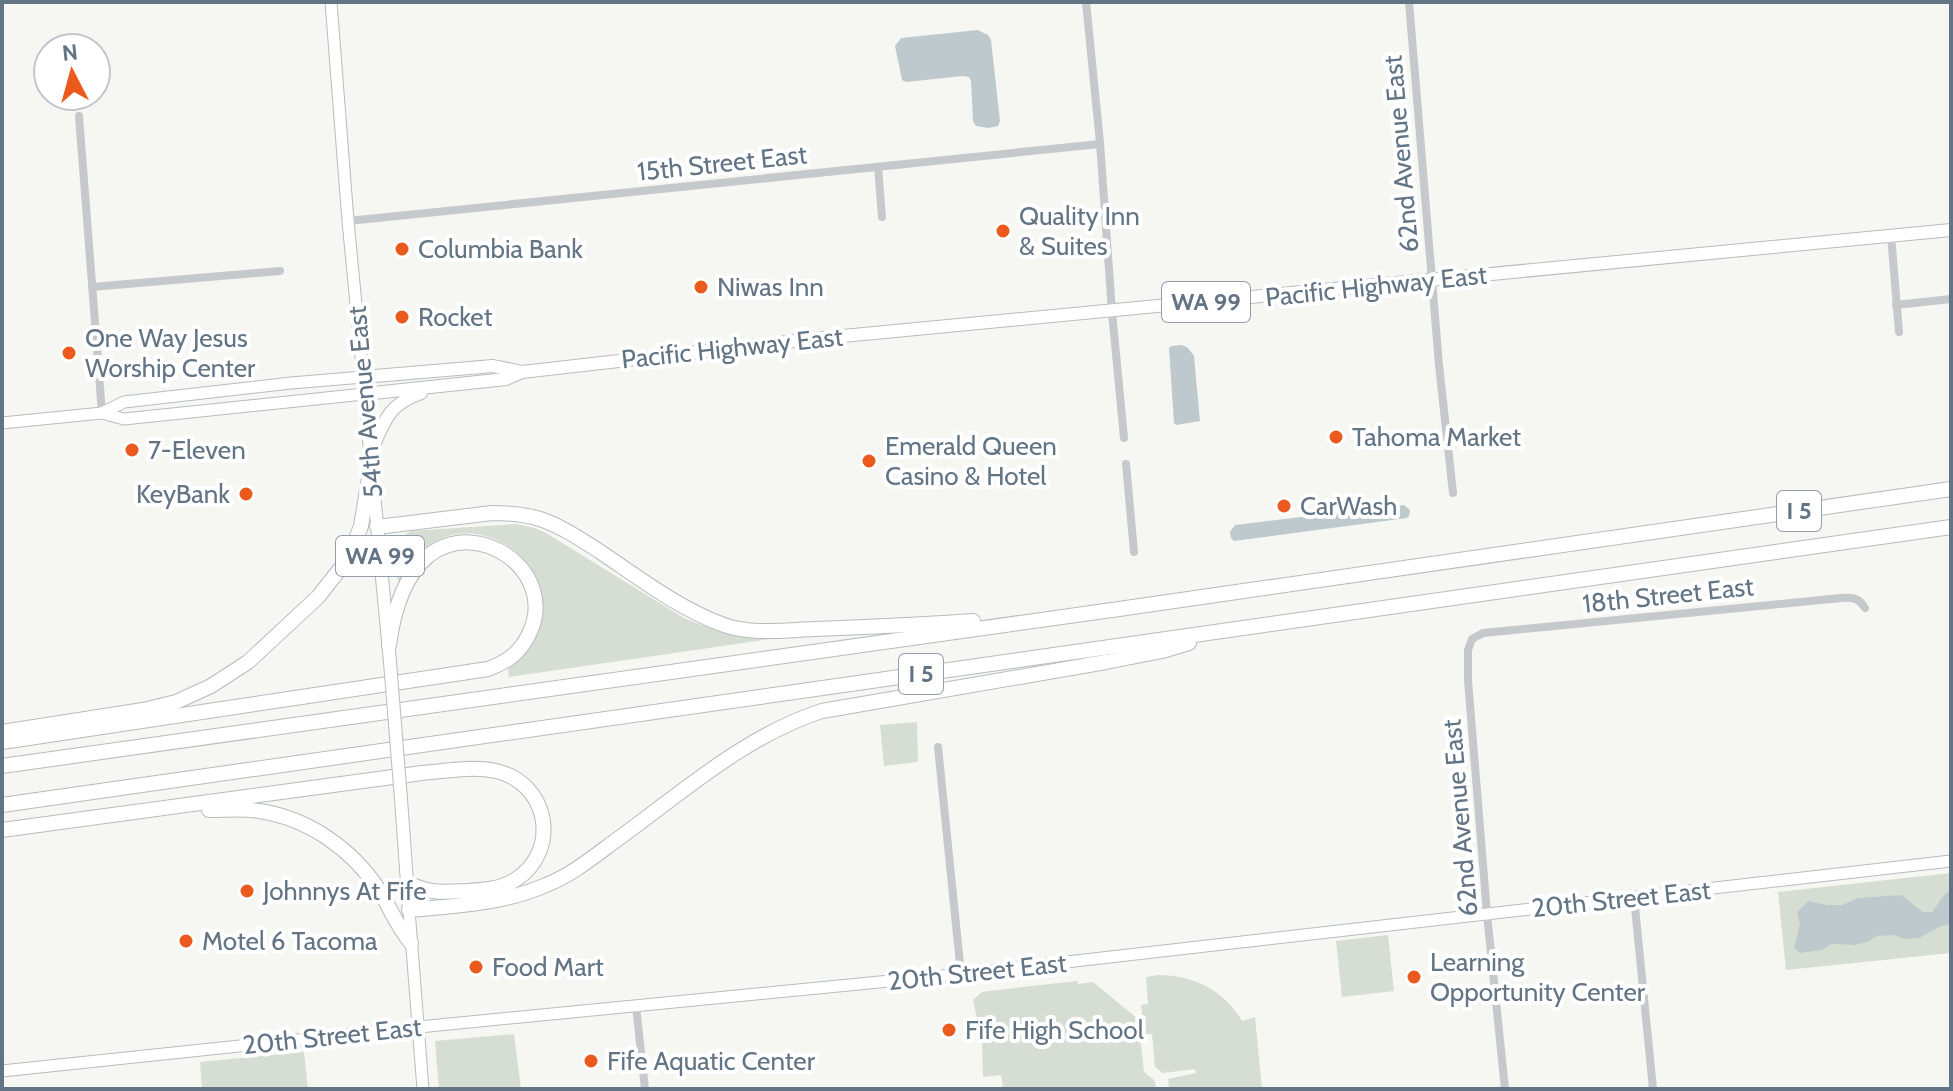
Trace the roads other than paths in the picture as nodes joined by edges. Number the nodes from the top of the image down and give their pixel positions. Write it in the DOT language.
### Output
graph roads {
  1 [pos="331,2"];
  2 [pos="1086,2"];
  3 [pos="1409,2"];
  4 [pos="79,116"];
  5 [pos="1100,144"];
  6 [pos="878,167"];
  7 [pos="882,217"];
  8 [pos="348,221"];
  9 [pos="1949,231"];
  10 [pos="1891,235"];
  11 [pos="280,271"];
  12 [pos="1432,281"];
  13 [pos="92,287"];
  14 [pos="1951,299"];
  15 [pos="1896,305"];
  16 [pos="1112,312"];
  17 [pos="1899,332"];
  18 [pos="522,372"];
  19 [pos="363,377"];
  20 [pos="445,386"];
  21 [pos="364,394"];
  22 [pos="102,413"];
  23 [pos="2,423"];
  24 [pos="1124,438"];
  25 [pos="370,460"];
  26 [pos="1126,464"];
  27 [pos="1951,489"];
  28 [pos="1453,493"];
  29 [pos="377,527"];
  30 [pos="1951,527"];
  31 [pos="1134,552"];
  32 [pos="1865,608"];
  33 [pos="1119,609"];
  34 [pos="1235,629"];
  35 [pos="1472,639"];
  36 [pos="389,645"];
  37 [pos="2,732"];
  38 [pos="2,742"];
  39 [pos="938,747"];
  40 [pos="2,766"];
  41 [pos="2,805"];
  42 [pos="149,810"];
  43 [pos="2,830"];
  44 [pos="1951,861"];
  45 [pos="408,883"];
  46 [pos="1634,897"];
  47 [pos="409,910"];
  48 [pos="1487,914"];
  49 [pos="411,943"];
  50 [pos="961,974"];
  51 [pos="636,1006"];
  52 [pos="417,1027"];
  53 [pos="2,1071"];
  54 [pos="423,1089"];
  55 [pos="645,1089"];
  56 [pos="1505,1089"];
  57 [pos="1653,1089"];
  1 -- 8 [label="main road, 54th Avenue East"];
  2 -- 5 [label="street"];
  3 -- 12 [label="street, 62nd Avenue East"];
  4 -- 13 [label="street"];
  5 -- 6 [label="street, 15th Street East"];
  5 -- 16 [label="street"];
  6 -- 7 [label="street"];
  6 -- 8 [label="street, 15th Street East"];
  8 -- 19 [label="main road, 54th Avenue East"];
  9 -- 10 [label="main road, Pacific Highway East / WA 99"];
  10 -- 12 [label="main road, Pacific Highway East / WA 99"];
  10 -- 15 [label="street"];
  11 -- 13 [label="street"];
  12 -- 16 [label="main road, Pacific Highway East / WA 99"];
  12 -- 28 [label="street, 62nd Avenue East"];
  13 -- 22 [label="street"];
  14 -- 15 [label="street"];
  15 -- 17 [label="street"];
  16 -- 18 [label="main road, Pacific Highway East / WA 99"];
  16 -- 24 [label="street"];
  18 -- 19 [label="main road, Pacific Highway East / WA 99"];
  18 -- 20 [label="main road, Pacific Highway East / WA 99"];
  19 -- 21 [label="main road, 54th Avenue East"];
  19 -- 22 [label="main road, Pacific Highway East"];
  20 -- 21 [label="main road, Pacific Highway East / WA 99"];
  20 -- 25 [label="main road"];
  21 -- 22 [label="main road, Pacific Highway East"];
  21 -- 25 [label="main road, 54th Avenue East / WA 99"];
  22 -- 23 [label="main road, Pacific Highway East"];
  25 -- 29 [label="main road, 54th Avenue East / WA 99"];
  25 -- 37 [label="highway"];
  26 -- 31 [label="street"];
  27 -- 33 [label="highway, I 5"];
  29 -- 33 [label="highway"];
  29 -- 36 [label="main road, 54th Avenue East / WA 99"];
  30 -- 34 [label="highway, I 5"];
  32 -- 35 [label="street, 18th Street East"];
  33 -- 40 [label="highway, I 5"];
  34 -- 41 [label="highway, I 5"];
  34 -- 47 [label="highway"];
  35 -- 48 [label="street, 62nd Avenue East"];
  36 -- 38 [label="highway"];
  36 -- 45 [label="main road, 54th Avenue East / WA 99, bridge"];
  39 -- 50 [label="street"];
  42 -- 43 [label="highway"];
  42 -- 45 [label="highway"];
  42 -- 49 [label="highway"];
  44 -- 46 [label="main road, 20th Street East"];
  45 -- 47 [label="main road, 54th Avenue East"];
  46 -- 48 [label="main road, 20th Street East"];
  46 -- 57 [label="street"];
  47 -- 49 [label="main road, 54th Avenue East"];
  48 -- 50 [label="main road, 20th Street East"];
  48 -- 56 [label="street, 62nd Avenue East"];
  49 -- 52 [label="main road, 54th Avenue East"];
  50 -- 51 [label="main road, 20th Street East"];
  51 -- 52 [label="main road, 20th Street East"];
  51 -- 55 [label="street"];
  52 -- 53 [label="main road, 20th Street East"];
  52 -- 54 [label="main road, 54th Avenue East"];
}
